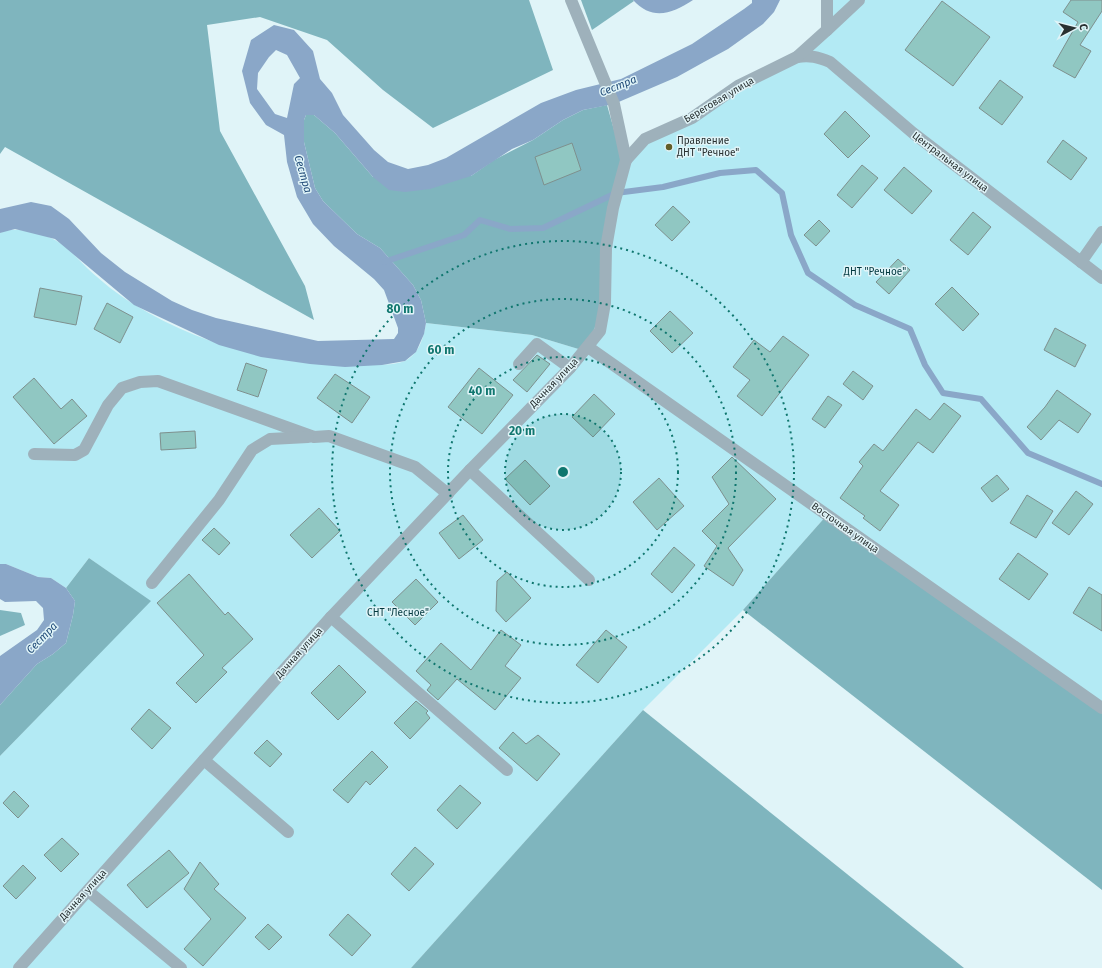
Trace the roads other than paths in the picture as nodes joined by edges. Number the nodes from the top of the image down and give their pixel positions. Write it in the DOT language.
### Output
graph roads {
  1 [pos="571,0"];
  2 [pos="827,0"];
  3 [pos="859,0"];
  4 [pos="827,30"];
  5 [pos="797,57"];
  6 [pos="626,160"];
  7 [pos="1102,232"];
  8 [pos="1081,262"];
  9 [pos="1102,278"];
  10 [pos="588,347"];
  11 [pos="519,364"];
  12 [pos="570,368"];
  13 [pos="314,437"];
  14 [pos="34,454"];
  15 [pos="470,470"];
  16 [pos="448,494"];
  17 [pos="589,580"];
  18 [pos="152,583"];
  19 [pos="331,617"];
  20 [pos="1102,708"];
  21 [pos="204,760"];
  22 [pos="507,770"];
  23 [pos="288,832"];
  24 [pos="88,891"];
  25 [pos="19,968"];
  26 [pos="181,968"];
  1 -- 6 [label="street"];
  2 -- 4 [label="street"];
  3 -- 4 [label="street, Береговая улица"];
  4 -- 5 [label="street, Береговая улица"];
  5 -- 6 [label="street, Береговая улица"];
  5 -- 8 [label="street, Центральная улица"];
  6 -- 10 [label="street, Дачная улица"];
  7 -- 8 [label="street"];
  8 -- 9 [label="street, Центральная улица"];
  10 -- 12 [label="street, Дачная улица"];
  10 -- 20 [label="street, Восточная улица"];
  11 -- 12 [label="street"];
  12 -- 15 [label="street, Дачная улица"];
  13 -- 14 [label="street"];
  13 -- 16 [label="street"];
  13 -- 18 [label="street"];
  15 -- 16 [label="street, Дачная улица"];
  15 -- 17 [label="street"];
  16 -- 19 [label="street, Дачная улица"];
  19 -- 21 [label="street, Дачная улица"];
  19 -- 22 [label="street"];
  21 -- 23 [label="street"];
  21 -- 24 [label="street, Дачная улица"];
  24 -- 25 [label="street, Дачная улица"];
  24 -- 26 [label="street"];
}
